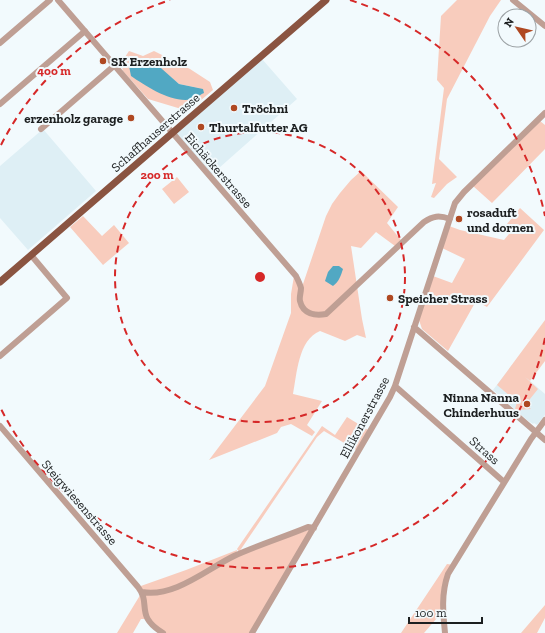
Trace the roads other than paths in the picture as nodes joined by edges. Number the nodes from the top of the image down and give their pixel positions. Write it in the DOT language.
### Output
graph roads {
  1 [pos="50,0"];
  2 [pos="58,0"];
  3 [pos="326,0"];
  4 [pos="513,0"];
  5 [pos="545,26"];
  6 [pos="85,31"];
  7 [pos="0,44"];
  8 [pos="115,65"];
  9 [pos="0,104"];
  10 [pos="545,112"];
  11 [pos="41,129"];
  12 [pos="172,133"];
  13 [pos="450,219"];
  14 [pos="31,255"];
  15 [pos="0,282"];
  16 [pos="414,327"];
  17 [pos="0,356"];
  18 [pos="395,386"];
  19 [pos="545,420"];
  20 [pos="0,426"];
  21 [pos="536,432"];
  22 [pos="545,440"];
  23 [pos="504,482"];
  24 [pos="314,528"];
  25 [pos="142,592"];
  26 [pos="162,633"];
  27 [pos="252,633"];
  28 [pos="445,633"];
  1 -- 7 [label="street"];
  2 -- 6 [label="street, Eichäckerstrasse"];
  3 -- 12 [label="main road, Schaffhauserstrasse"];
  4 -- 5 [label="street"];
  6 -- 8 [label="street, Eichäckerstrasse"];
  6 -- 9 [label="street"];
  8 -- 11 [label="street"];
  8 -- 12 [label="street, Eichäckerstrasse"];
  10 -- 13 [label="street, Ellikonerstrasse"];
  12 -- 13 [label="street, Eichäckerstrasse"];
  12 -- 14 [label="main road, Schaffhauserstrasse"];
  13 -- 16 [label="street, Ellikonerstrasse"];
  14 -- 15 [label="main road, Schaffhauserstrasse"];
  14 -- 17 [label="street"];
  16 -- 18 [label="street, Ellikonerstrasse"];
  16 -- 21 [label="street"];
  18 -- 23 [label="street, Strass"];
  18 -- 24 [label="street, Ellikonerstrasse"];
  19 -- 21 [label="street, Strass"];
  20 -- 25 [label="street, Steigwiesenstrasse"];
  21 -- 22 [label="street"];
  21 -- 23 [label="street, Strass"];
  23 -- 28 [label="street"];
  24 -- 25 [label="street"];
  24 -- 27 [label="street, Ellikonerstrasse"];
  25 -- 26 [label="street"];
}
